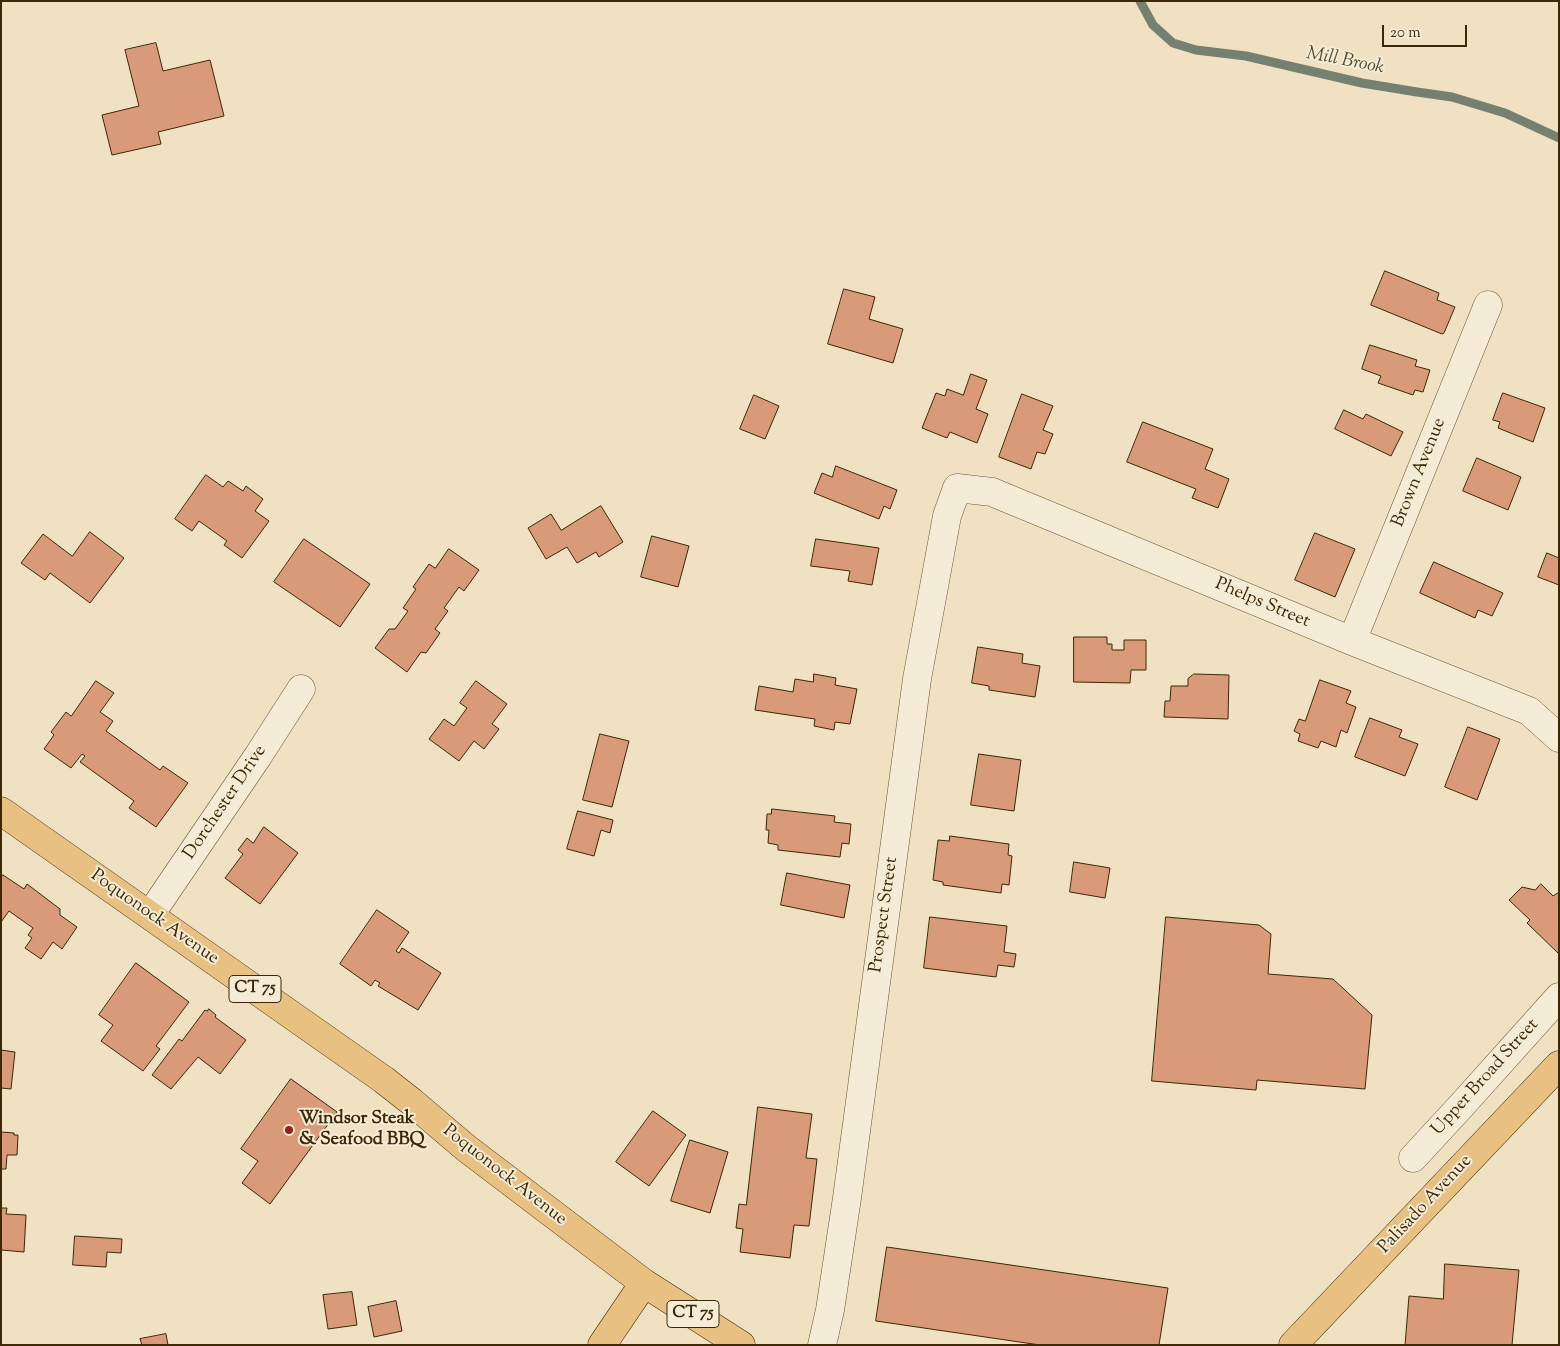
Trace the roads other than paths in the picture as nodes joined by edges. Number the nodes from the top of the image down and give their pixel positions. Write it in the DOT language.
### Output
graph roads {
  1 [pos="1488,305"];
  2 [pos="957,488"];
  3 [pos="1352,641"];
  4 [pos="301,689"];
  5 [pos="1559,738"];
  6 [pos="1,811"];
  7 [pos="150,915"];
  8 [pos="1559,998"];
  9 [pos="1559,1065"];
  10 [pos="1413,1158"];
  11 [pos="644,1283"];
  12 [pos="602,1345"];
  13 [pos="741,1345"];
  14 [pos="822,1345"];
  15 [pos="1293,1345"];
  1 -- 3 [label="street, Brown Avenue"];
  2 -- 3 [label="street, Phelps Street"];
  2 -- 14 [label="street, Prospect Street"];
  3 -- 5 [label="street, Phelps Street"];
  4 -- 7 [label="street, Dorchester Drive"];
  6 -- 7 [label="main road, Poquonock Avenue / CT 75"];
  7 -- 11 [label="main road, Poquonock Avenue / CT 75"];
  8 -- 10 [label="street, Upper Broad Street"];
  9 -- 15 [label="main road, Palisado Avenue"];
  11 -- 12 [label="main road"];
  11 -- 13 [label="main road, Poquonock Avenue / CT 75"];
}
